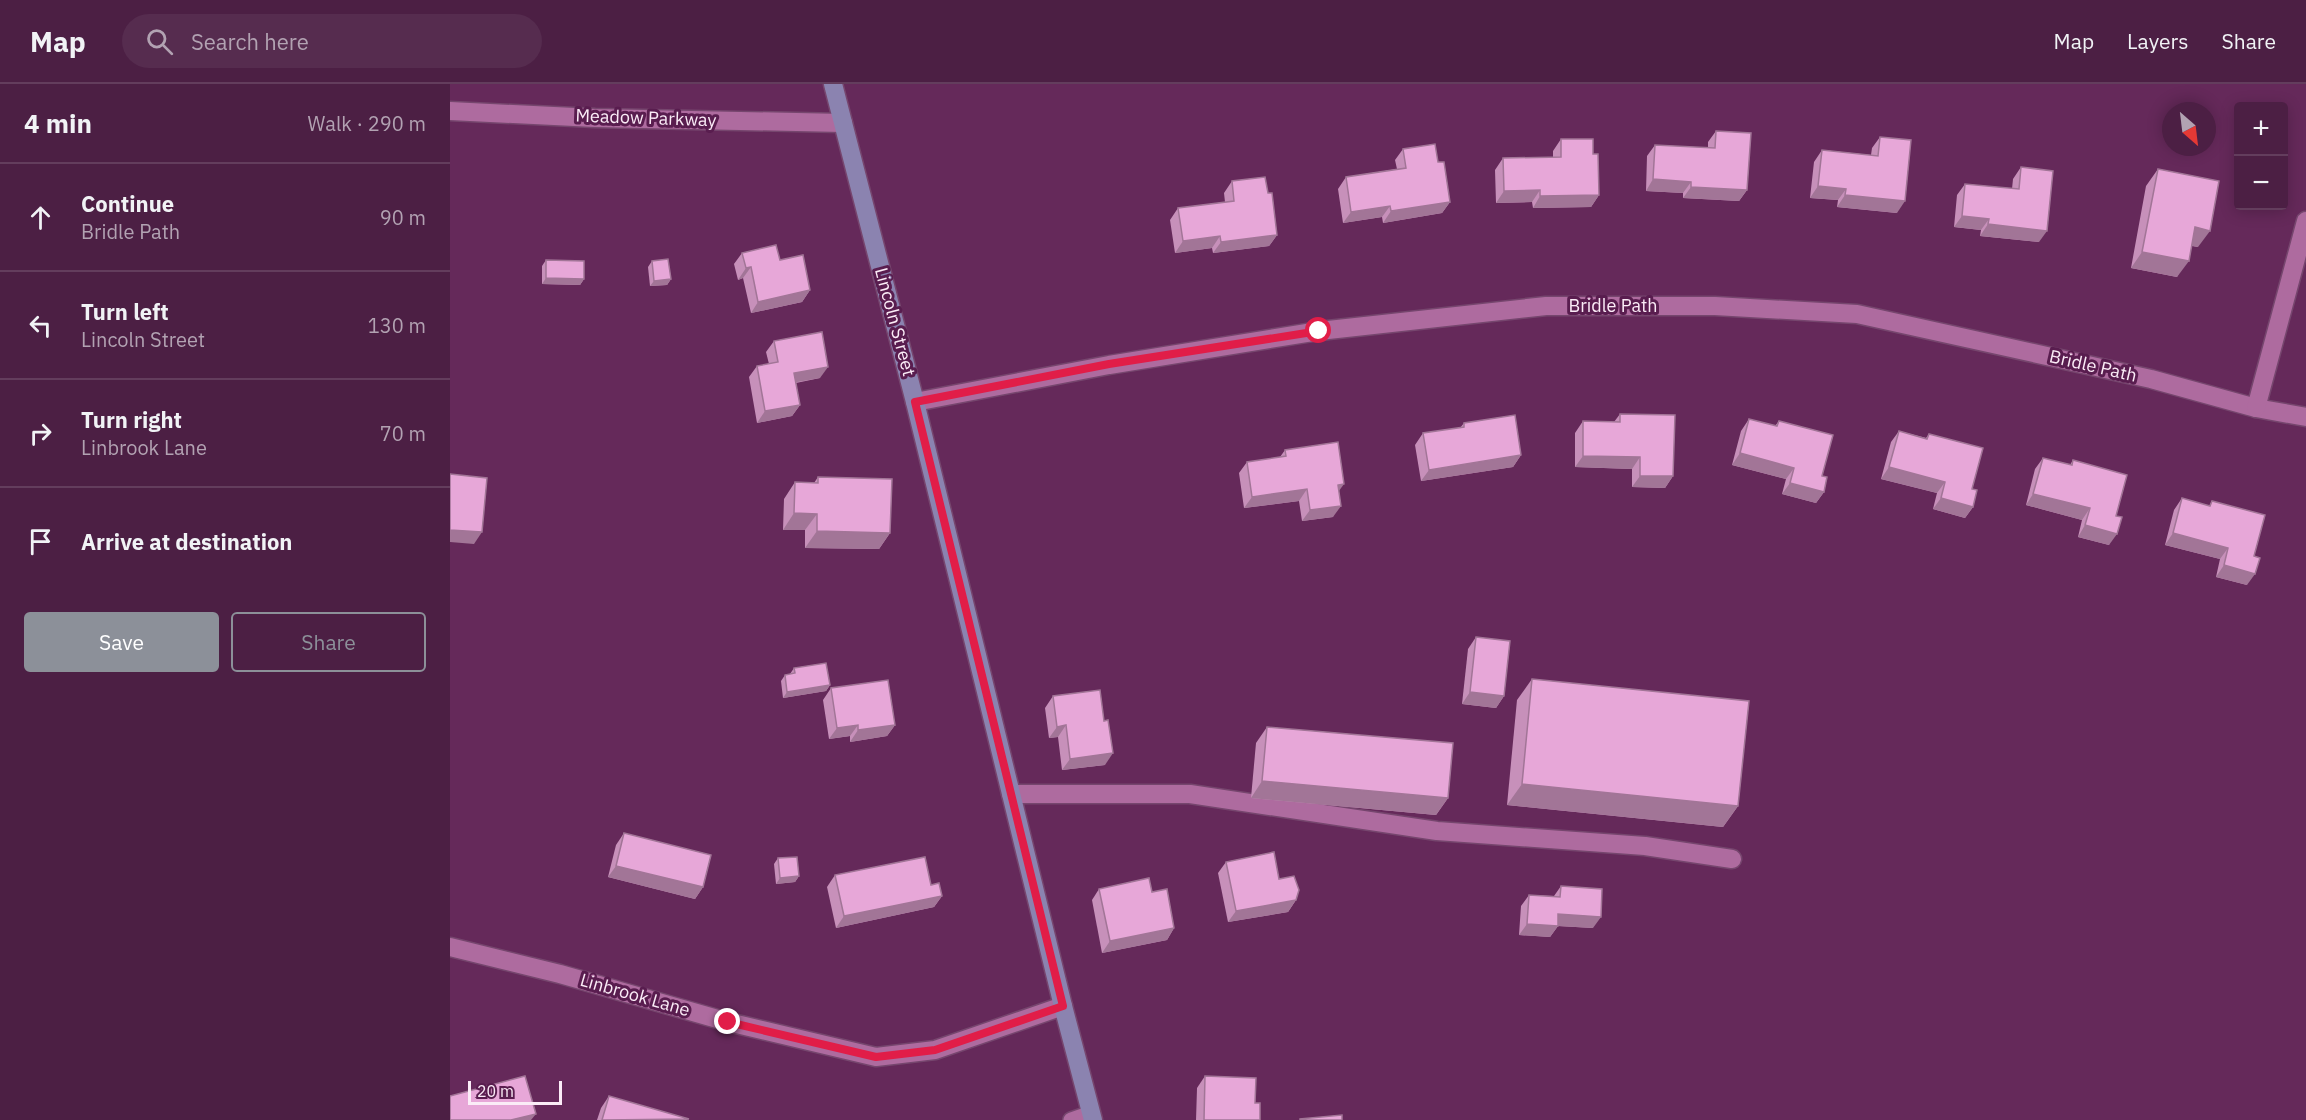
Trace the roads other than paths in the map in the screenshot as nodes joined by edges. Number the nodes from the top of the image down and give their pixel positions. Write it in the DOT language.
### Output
graph roads {
  1 [pos="833,84"];
  2 [pos="450,111"];
  3 [pos="843,123"];
  4 [pos="2306,221"];
  5 [pos="915,402"];
  6 [pos="2256,408"];
  7 [pos="2306,417"];
  8 [pos="1011,794"];
  9 [pos="1732,859"];
  10 [pos="450,947"];
  11 [pos="1063,1006"];
  12 [pos="1092,1117"];
  13 [pos="1071,1120"];
  1 -- 3 [label="main road, Lincoln Street"];
  2 -- 3 [label="street, Meadow Parkway"];
  3 -- 5 [label="main road, Lincoln Street"];
  4 -- 6 [label="street"];
  5 -- 6 [label="street, Bridle Path"];
  5 -- 8 [label="main road, Lincoln Street"];
  6 -- 7 [label="street, Bridle Path"];
  8 -- 9 [label="street"];
  8 -- 11 [label="main road, Lincoln Street"];
  10 -- 11 [label="street, Linbrook Lane"];
  11 -- 12 [label="main road, Lincoln Street"];
  12 -- 13 [label="lane"];
}
